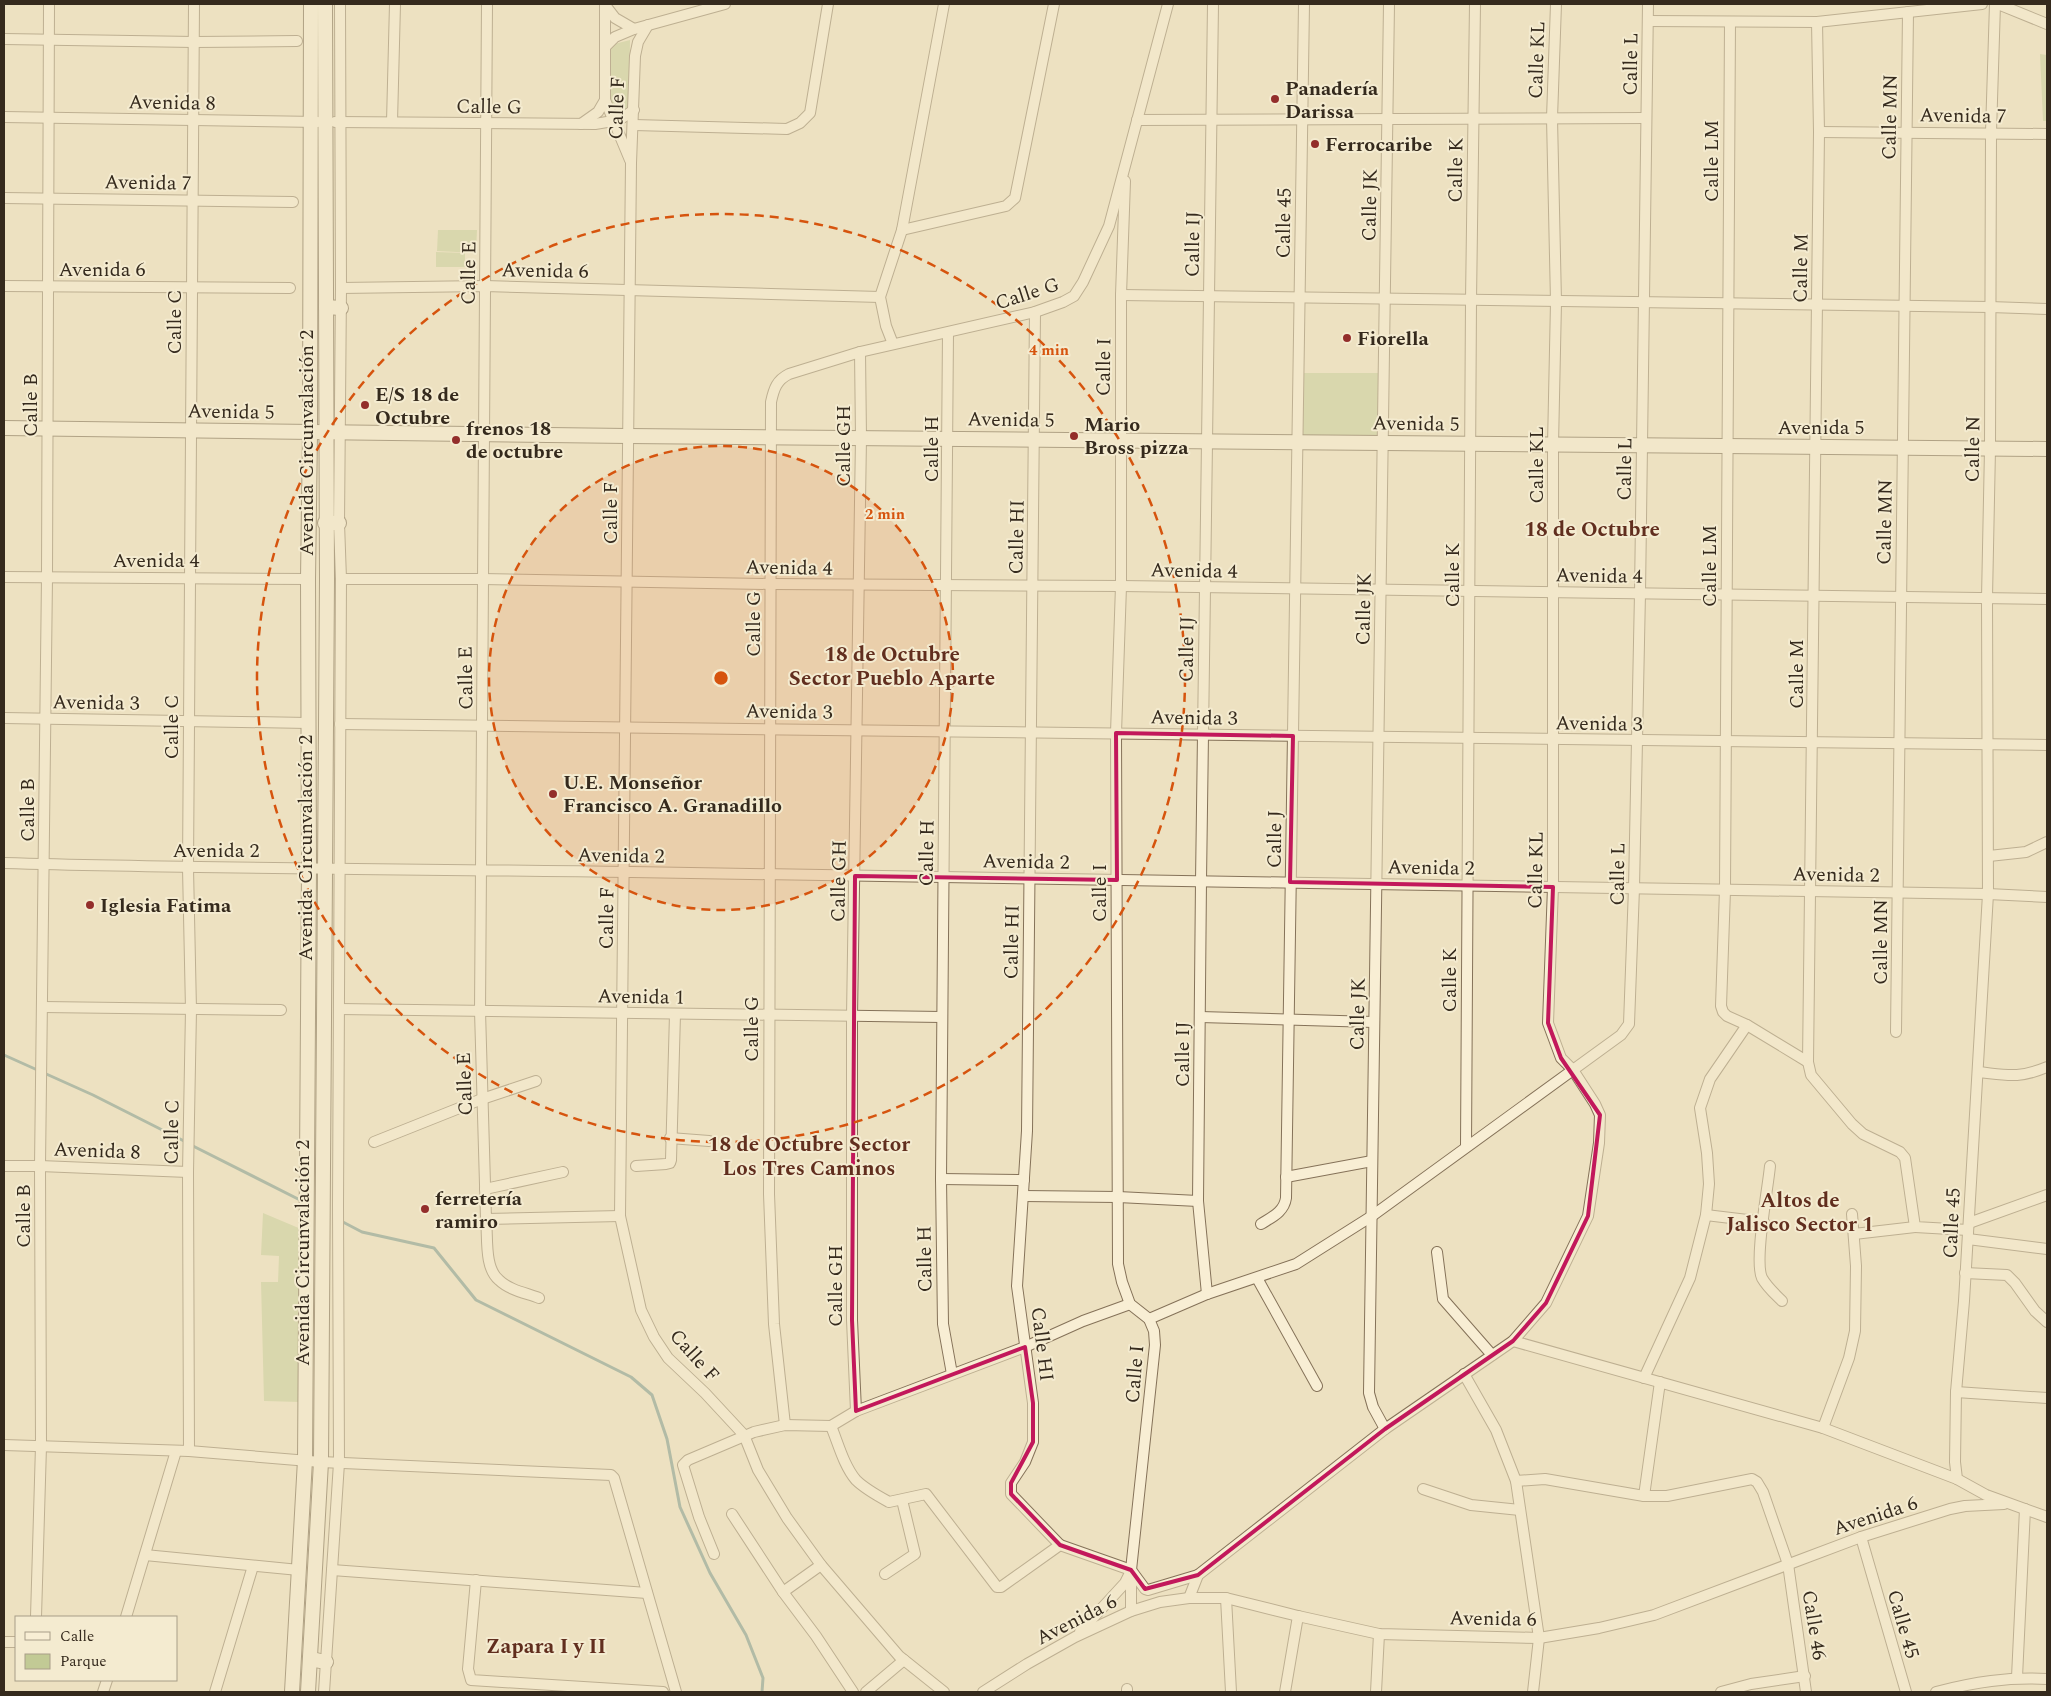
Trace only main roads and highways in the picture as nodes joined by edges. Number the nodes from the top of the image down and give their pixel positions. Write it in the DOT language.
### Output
graph roads {
  1 [pos="311,4"];
  2 [pos="326,4"];
  3 [pos="317,122"];
  4 [pos="326,307"];
  5 [pos="341,308"];
  6 [pos="4,428"];
  7 [pos="310,432"];
  8 [pos="333,433"];
  9 [pos="2047,449"];
  10 [pos="326,630"];
  11 [pos="340,631"];
  12 [pos="324,959"];
  13 [pos="339,960"];
  14 [pos="310,1659"];
  15 [pos="326,1662"];
  16 [pos="292,1692"];
  17 [pos="308,1692"];
  1 -- 3 [label="main road, Avenida Circunvalación 2"];
  2 -- 3 [label="main road, Avenida Circunvalación 2"];
  3 -- 4 [label="main road, Avenida Circunvalación 2"];
  3 -- 7 [label="main road, Avenida Circunvalación 2"];
  4 -- 5 [label="main road"];
  4 -- 8 [label="main road, Avenida Circunvalación 2"];
  6 -- 7 [label="main road, Avenida 5"];
  7 -- 8 [label="main road, Avenida 5"];
  7 -- 16 [label="main road, Avenida Circunvalación 2"];
  8 -- 9 [label="main road, Avenida 5"];
  8 -- 10 [label="main road, Avenida Circunvalación 2"];
  10 -- 11 [label="main road"];
  10 -- 12 [label="main road, Avenida Circunvalación 2"];
  12 -- 13 [label="main road"];
  12 -- 14 [label="main road, Avenida Circunvalación 2"];
  14 -- 15 [label="main road"];
  14 -- 17 [label="main road, Avenida Circunvalación 2"];
}
